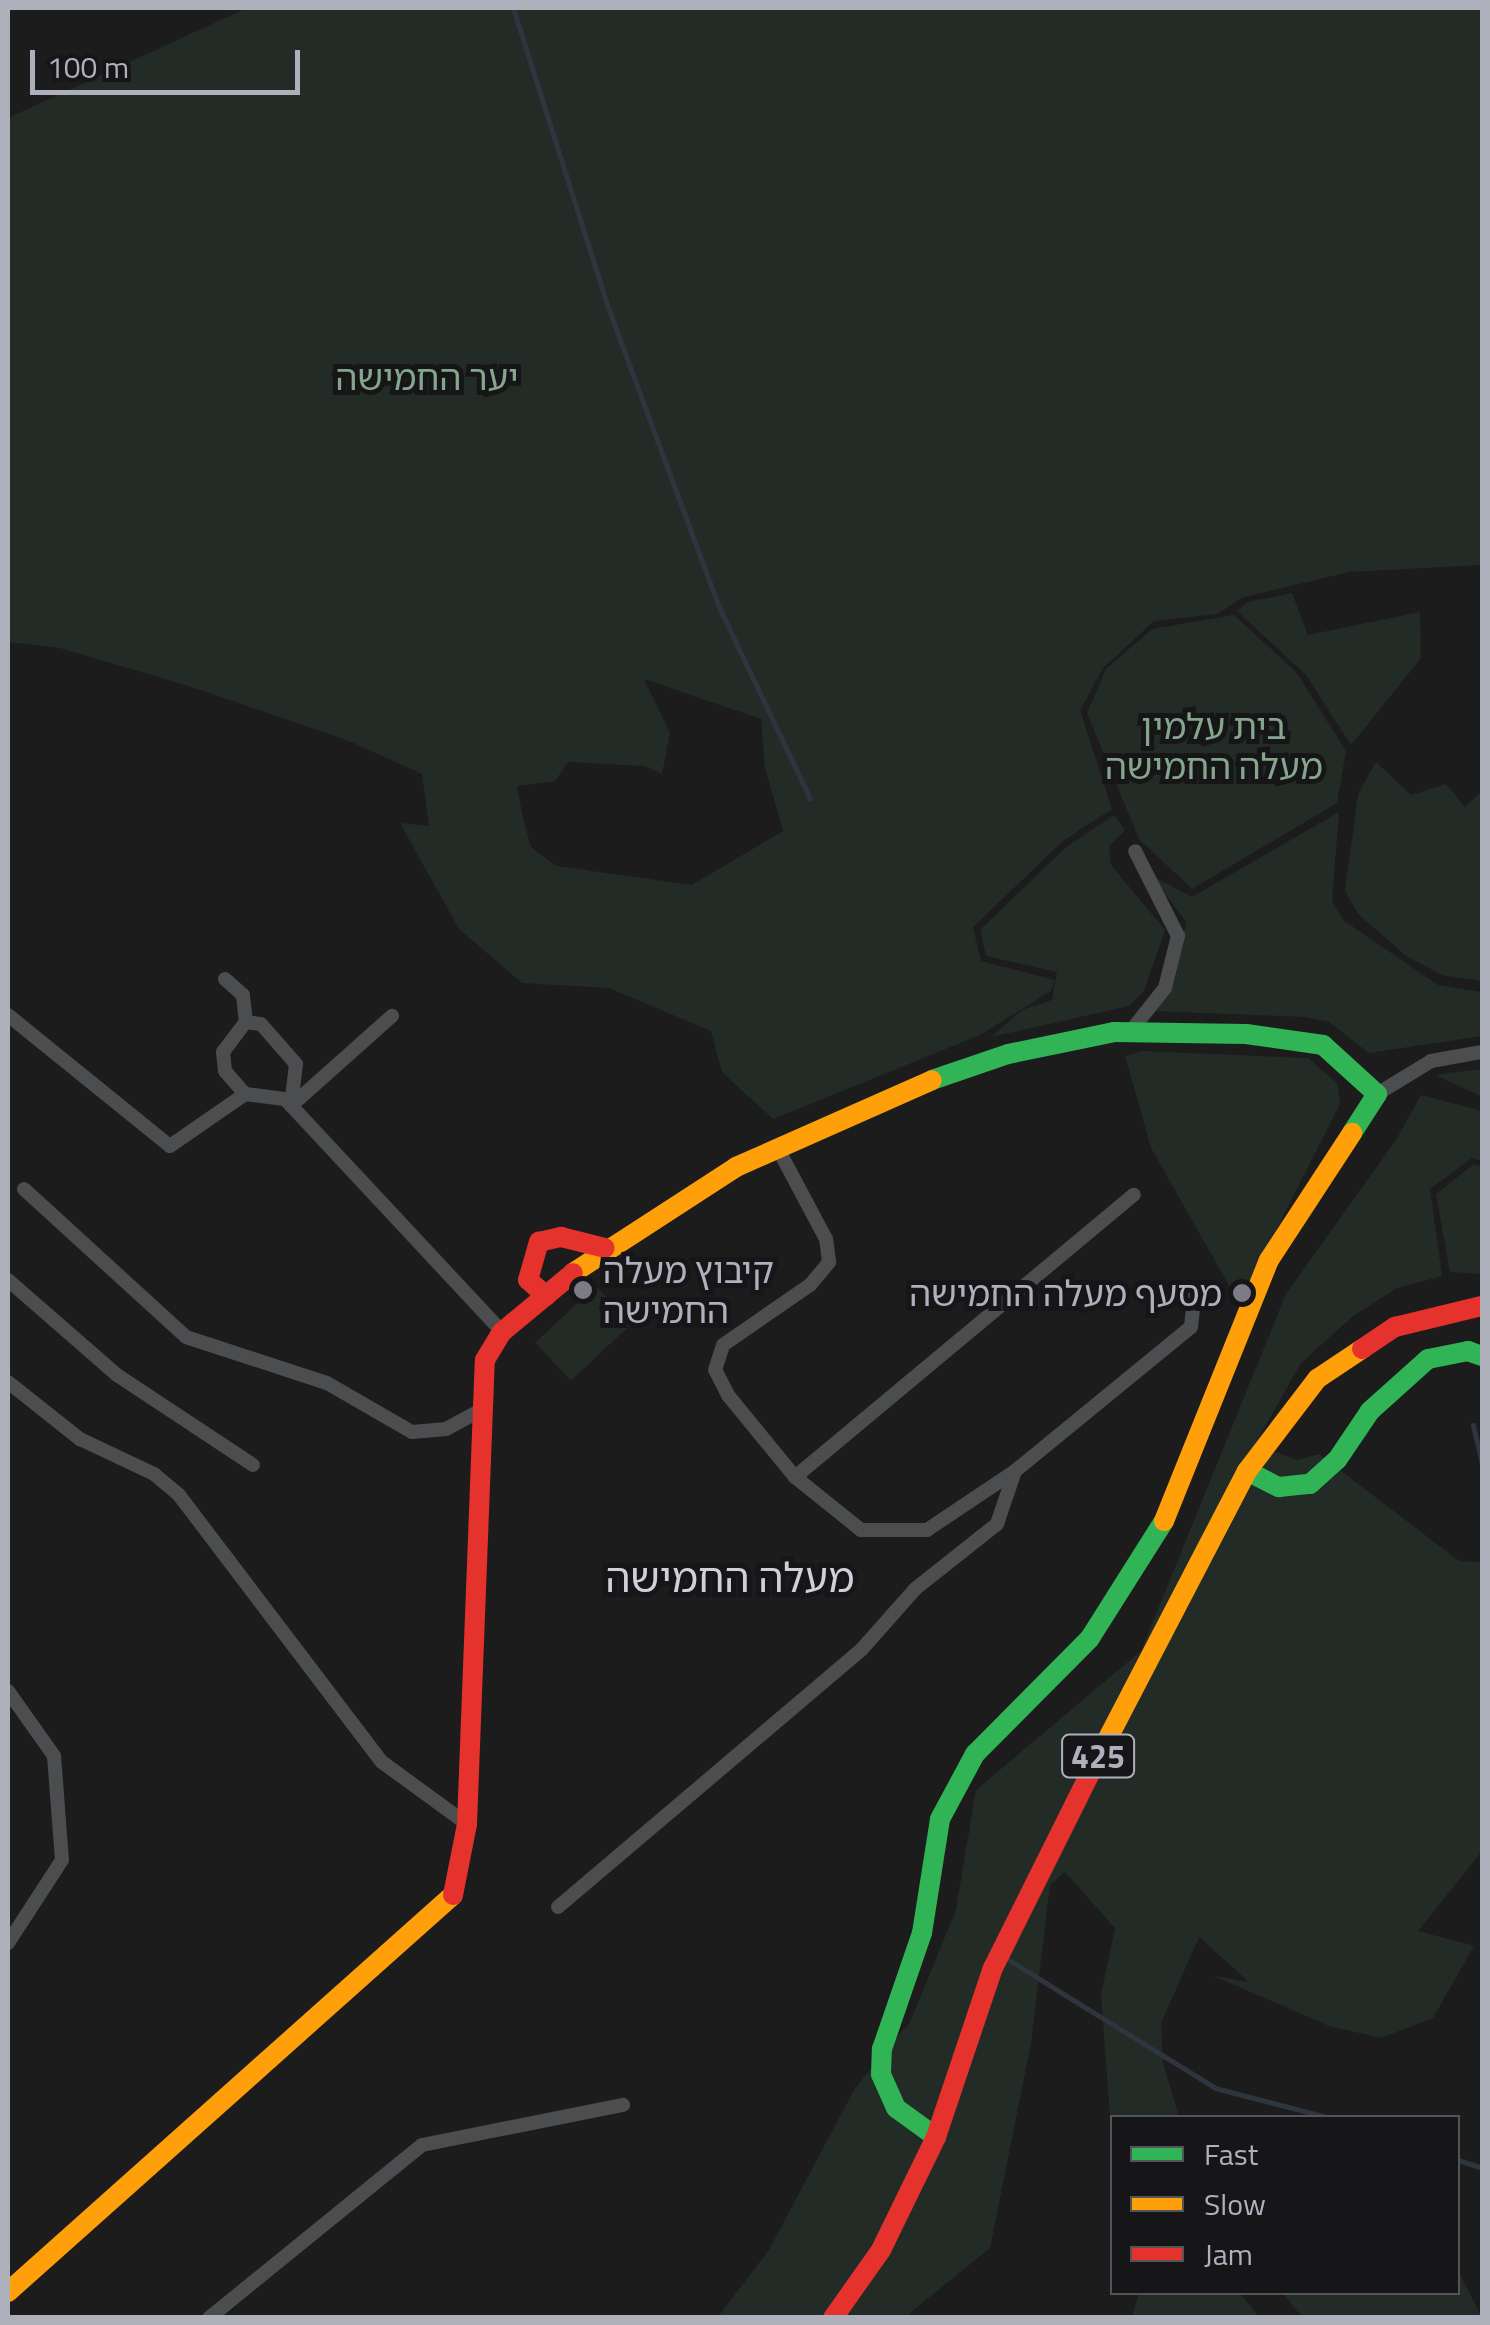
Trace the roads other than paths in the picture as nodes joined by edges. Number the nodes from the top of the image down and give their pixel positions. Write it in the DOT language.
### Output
graph roads {
  1 [pos="1135,851"];
  2 [pos="224,979"];
  3 [pos="8,1014"];
  4 [pos="392,1016"];
  5 [pos="246,1022"];
  6 [pos="1130,1032"];
  7 [pos="1482,1052"];
  8 [pos="245,1094"];
  9 [pos="1376,1094"];
  10 [pos="291,1106"];
  11 [pos="777,1146"];
  12 [pos="24,1189"];
  13 [pos="1134,1194"];
  14 [pos="605,1248"];
  15 [pos="8,1280"];
  16 [pos="546,1296"];
  17 [pos="1194,1296"];
  18 [pos="1482,1306"];
  19 [pos="502,1332"];
  20 [pos="1482,1356"];
  21 [pos="8,1382"];
  22 [pos="483,1408"];
  23 [pos="253,1465"];
  24 [pos="1015,1471"];
  25 [pos="1248,1471"];
  26 [pos="795,1477"];
  27 [pos="8,1692"];
  28 [pos="466,1824"];
  29 [pos="558,1907"];
  30 [pos="8,1943"];
  31 [pos="623,2105"];
  32 [pos="936,2137"];
  33 [pos="8,2292"];
  34 [pos="209,2318"];
  35 [pos="834,2318"];
  1 -- 6 [label="street"];
  2 -- 5 [label="street"];
  3 -- 8 [label="street"];
  4 -- 10 [label="street"];
  5 -- 8 [label="street"];
  5 -- 10 [label="street"];
  6 -- 9 [label="street"];
  6 -- 11 [label="street"];
  7 -- 9 [label="street"];
  8 -- 10 [label="street"];
  9 -- 32 [label="street"];
  10 -- 19 [label="street"];
  11 -- 14 [label="street"];
  11 -- 26 [label="street"];
  12 -- 22 [label="street"];
  13 -- 26 [label="street"];
  14 -- 16 [label="street"];
  14 -- 16 [label="street"];
  15 -- 23 [label="street"];
  16 -- 19 [label="street"];
  17 -- 24 [label="street"];
  18 -- 25 [label="street, 425"];
  19 -- 22 [label="street"];
  20 -- 25 [label="street"];
  21 -- 28 [label="street"];
  22 -- 28 [label="street"];
  24 -- 26 [label="street"];
  24 -- 29 [label="street"];
  25 -- 32 [label="street, 425"];
  27 -- 30 [label="street"];
  28 -- 33 [label="street"];
  31 -- 34 [label="street"];
  32 -- 35 [label="street, 425"];
}
